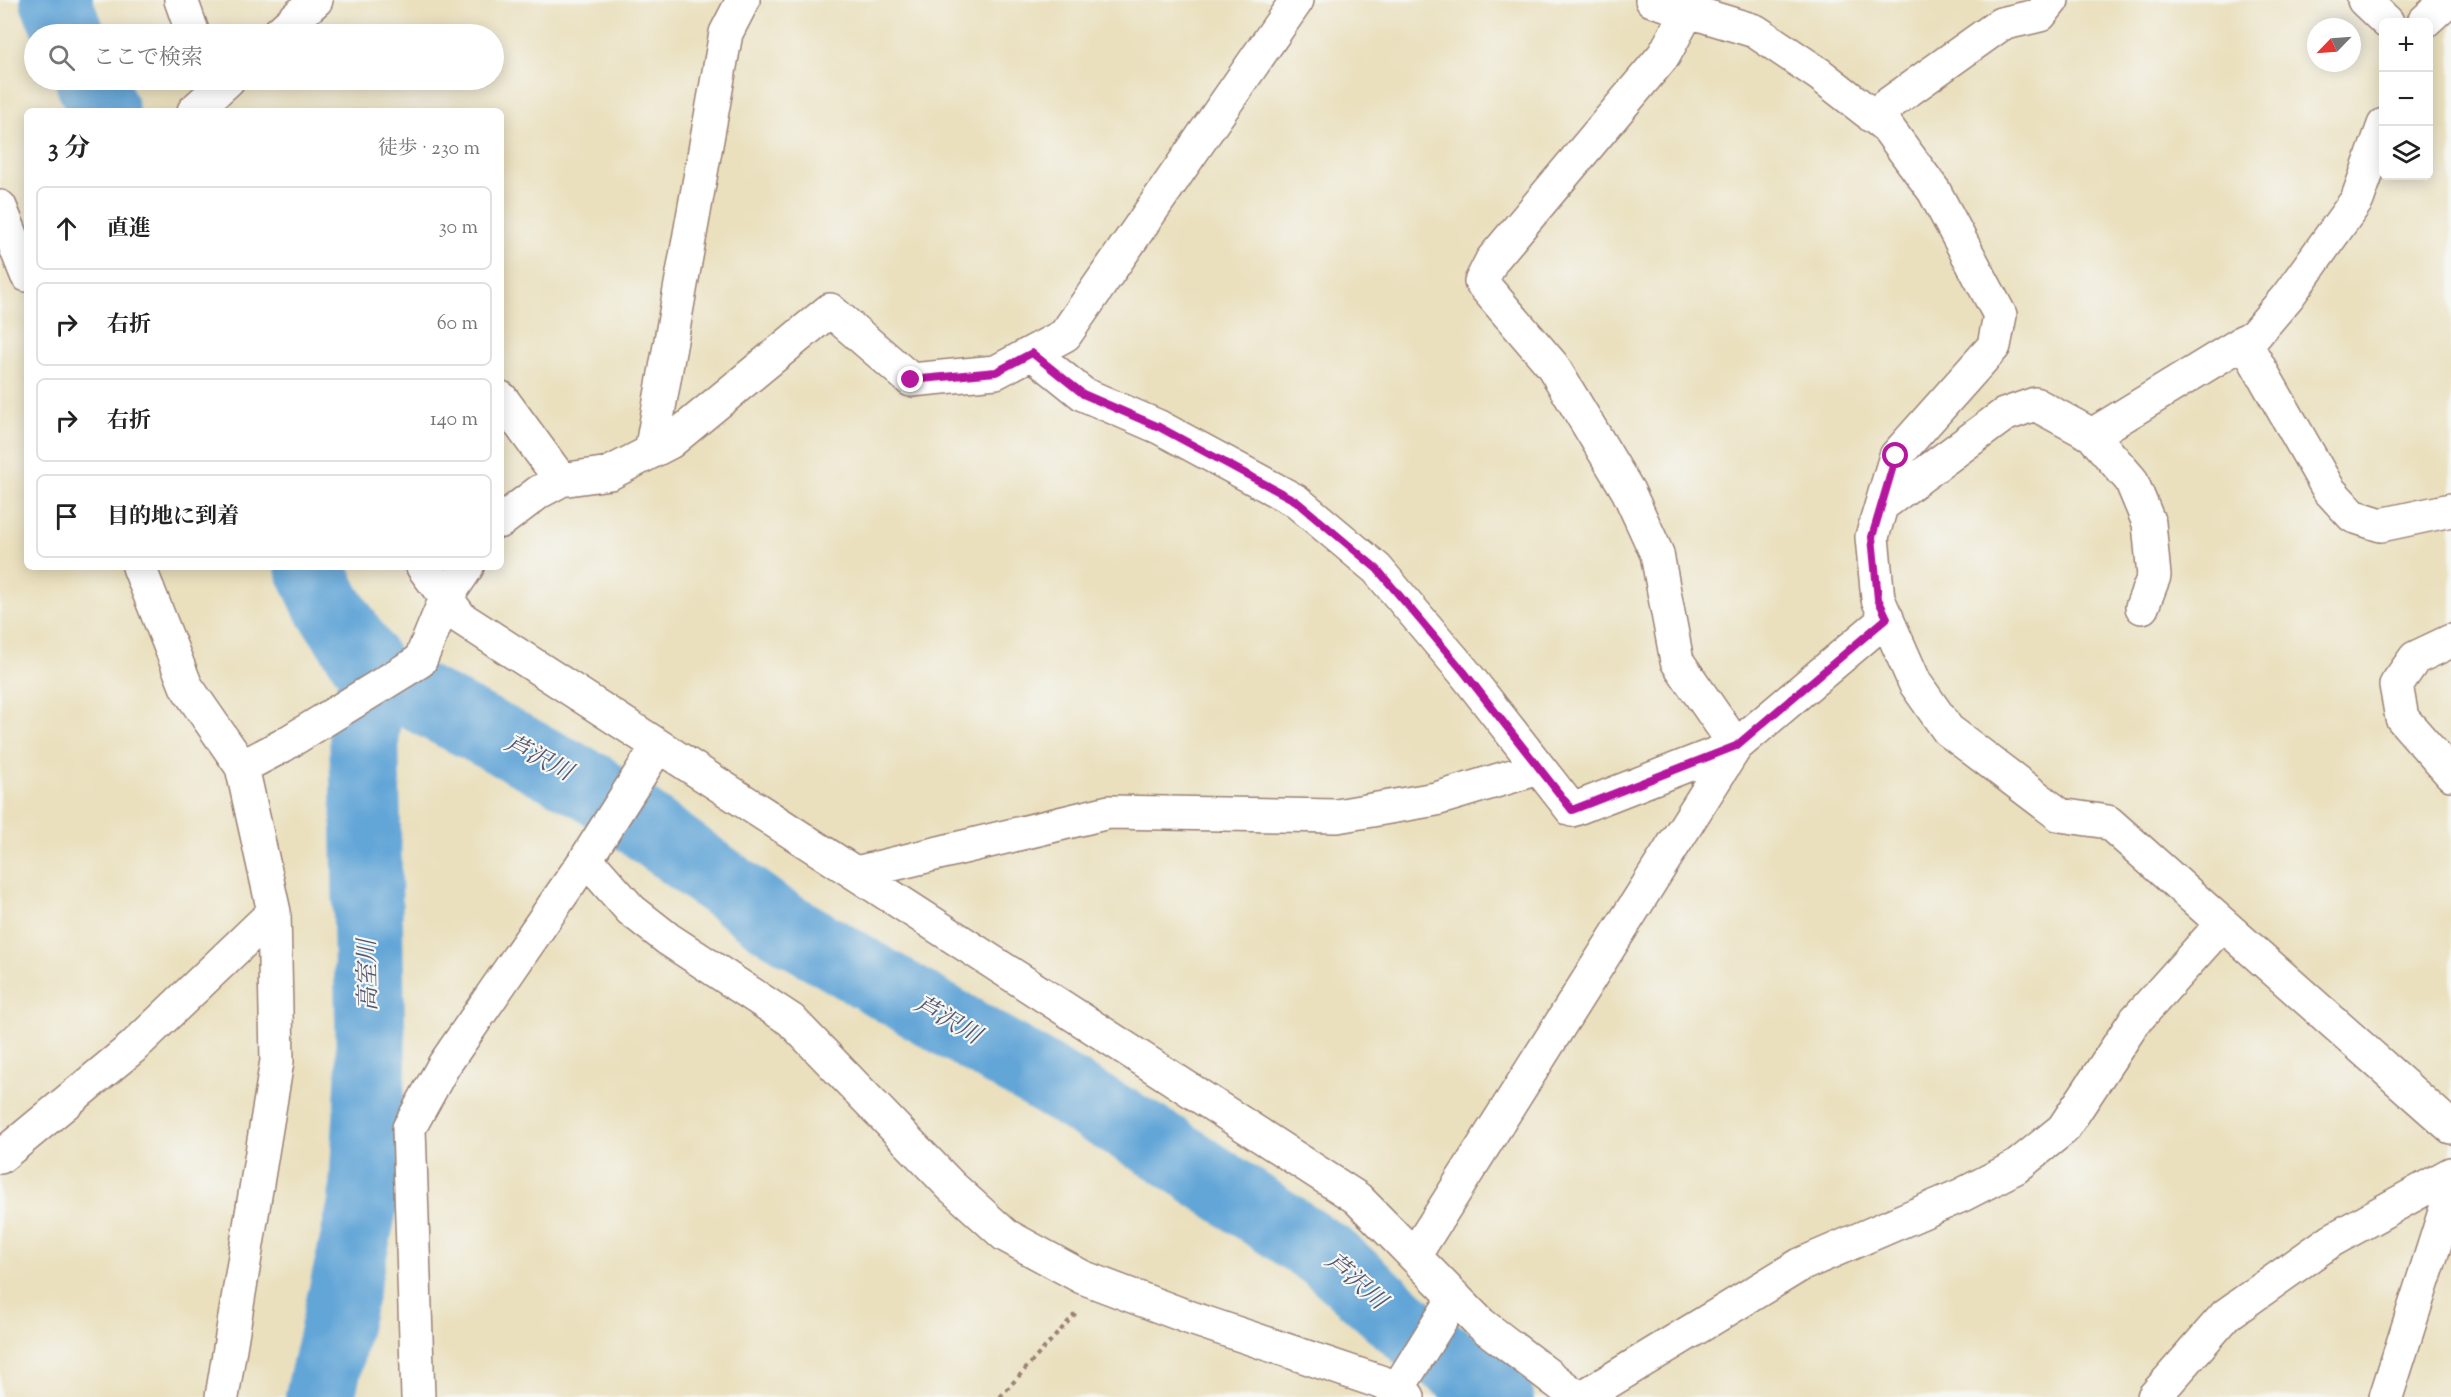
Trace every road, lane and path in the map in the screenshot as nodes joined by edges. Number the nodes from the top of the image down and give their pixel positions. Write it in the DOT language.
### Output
graph roads {
  1 [pos="181,0"];
  2 [pos="316,0"];
  3 [pos="743,0"];
  4 [pos="1297,0"];
  5 [pos="1652,0"];
  6 [pos="2052,0"];
  7 [pos="2364,0"];
  8 [pos="2448,0"];
  9 [pos="1689,9"];
  10 [pos="2383,18"];
  11 [pos="2428,18"];
  12 [pos="189,24"];
  13 [pos="289,24"];
  14 [pos="1872,116"];
  15 [pos="2384,126"];
  16 [pos="0,207"];
  17 [pos="19,270"];
  18 [pos="2244,341"];
  19 [pos="1032,353"];
  20 [pos="504,402"];
  21 [pos="2092,435"];
  22 [pos="651,452"];
  23 [pos="561,480"];
  24 [pos="1882,505"];
  25 [pos="2451,510"];
  26 [pos="504,520"];
  27 [pos="140,570"];
  28 [pos="425,570"];
  29 [pos="464,570"];
  30 [pos="446,598"];
  31 [pos="2142,607"];
  32 [pos="1887,618"];
  33 [pos="2451,640"];
  34 [pos="1736,746"];
  35 [pos="653,756"];
  36 [pos="242,767"];
  37 [pos="1539,768"];
  38 [pos="2451,774"];
  39 [pos="592,850"];
  40 [pos="856,873"];
  41 [pos="274,912"];
  42 [pos="2222,924"];
  43 [pos="2451,1127"];
  44 [pos="0,1157"];
  45 [pos="2451,1174"];
  46 [pos="2451,1192"];
  47 [pos="1414,1256"];
  48 [pos="1100,1284"];
  49 [pos="1449,1307"];
  50 [pos="1405,1385"];
  51 [pos="222,1397"];
  52 [pos="418,1397"];
  53 [pos="1000,1397"];
  54 [pos="1577,1397"];
  55 [pos="1583,1397"];
  56 [pos="2154,1397"];
  57 [pos="2386,1397"];
  1 -- 12 [label="street"];
  2 -- 13 [label="street"];
  3 -- 22 [label="street"];
  4 -- 19 [label="street"];
  5 -- 9 [label="street"];
  6 -- 14 [label="street"];
  7 -- 10 [label="street"];
  8 -- 11 [label="street"];
  9 -- 14 [label="street"];
  9 -- 34 [label="street"];
  14 -- 24 [label="street"];
  15 -- 18 [label="street"];
  16 -- 17 [label="street"];
  18 -- 21 [label="street"];
  18 -- 25 [label="street"];
  19 -- 22 [label="street"];
  19 -- 37 [label="street"];
  20 -- 23 [label="street"];
  21 -- 24 [label="street"];
  21 -- 31 [label="street"];
  22 -- 23 [label="street"];
  23 -- 26 [label="street"];
  24 -- 32 [label="street"];
  27 -- 36 [label="street"];
  28 -- 30 [label="street"];
  29 -- 30 [label="street"];
  30 -- 35 [label="street"];
  30 -- 36 [label="street"];
  32 -- 34 [label="street"];
  32 -- 42 [label="street"];
  33 -- 38 [label="street"];
  34 -- 37 [label="street"];
  34 -- 47 [label="street"];
  35 -- 39 [label="street"];
  35 -- 40 [label="street"];
  36 -- 41 [label="street"];
  37 -- 40 [label="street"];
  39 -- 48 [label="street"];
  39 -- 52 [label="street"];
  40 -- 47 [label="street"];
  41 -- 44 [label="street"];
  41 -- 51 [label="street"];
  42 -- 43 [label="street"];
  42 -- 55 [label="street"];
  45 -- 56 [label="street"];
  46 -- 57 [label="street"];
  47 -- 49 [label="street"];
  48 -- 50 [label="street"];
  48 -- 53 [label="path"];
  49 -- 50 [label="street"];
  49 -- 54 [label="street"];
}
